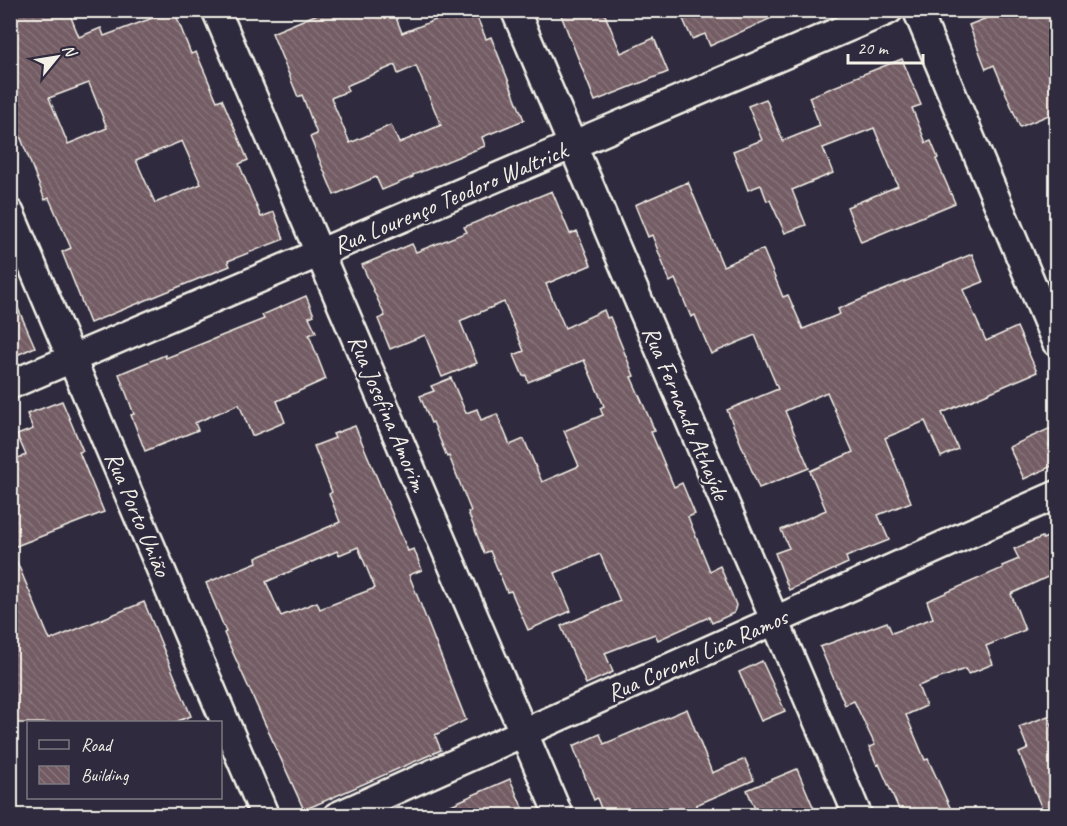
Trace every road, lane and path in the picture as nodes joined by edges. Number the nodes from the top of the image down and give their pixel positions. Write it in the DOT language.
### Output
graph roads {
  1 [pos="216,10"];
  2 [pos="515,10"];
  3 [pos="889,10"];
  4 [pos="917,10"];
  5 [pos="572,146"];
  6 [pos="10,213"];
  7 [pos="320,254"];
  8 [pos="1056,342"];
  9 [pos="72,359"];
  10 [pos="10,385"];
  11 [pos="1056,495"];
  12 [pos="775,620"];
  13 [pos="523,732"];
  14 [pos="265,816"];
  15 [pos="337,816"];
  16 [pos="559,816"];
  17 [pos="858,816"];
  1 -- 7 [label="street, Rua Josefina Amorim"];
  2 -- 5 [label="street, Rua Fernando Athaýde"];
  3 -- 5 [label="street, Rua Lourenço Teodoro Waltrick"];
  4 -- 8 [label="street"];
  5 -- 7 [label="street, Rua Lourenço Teodoro Waltrick"];
  5 -- 12 [label="street, Rua Fernando Athaýde"];
  6 -- 9 [label="street, Rua Porto União"];
  7 -- 9 [label="street, Rua Lourenço Teodoro Waltrick"];
  7 -- 13 [label="street, Rua Josefina Amorim"];
  9 -- 10 [label="street, Rua Lourenço Teodoro Waltrick"];
  9 -- 14 [label="street, Rua Porto União"];
  11 -- 12 [label="street, Rua Coronel Lica Ramos"];
  12 -- 13 [label="street, Rua Coronel Lica Ramos"];
  12 -- 17 [label="street, Rua Fernando Athaýde"];
  13 -- 15 [label="street, Rua Coronel Lica Ramos"];
  13 -- 16 [label="street, Rua Josefina Amorim"];
}
